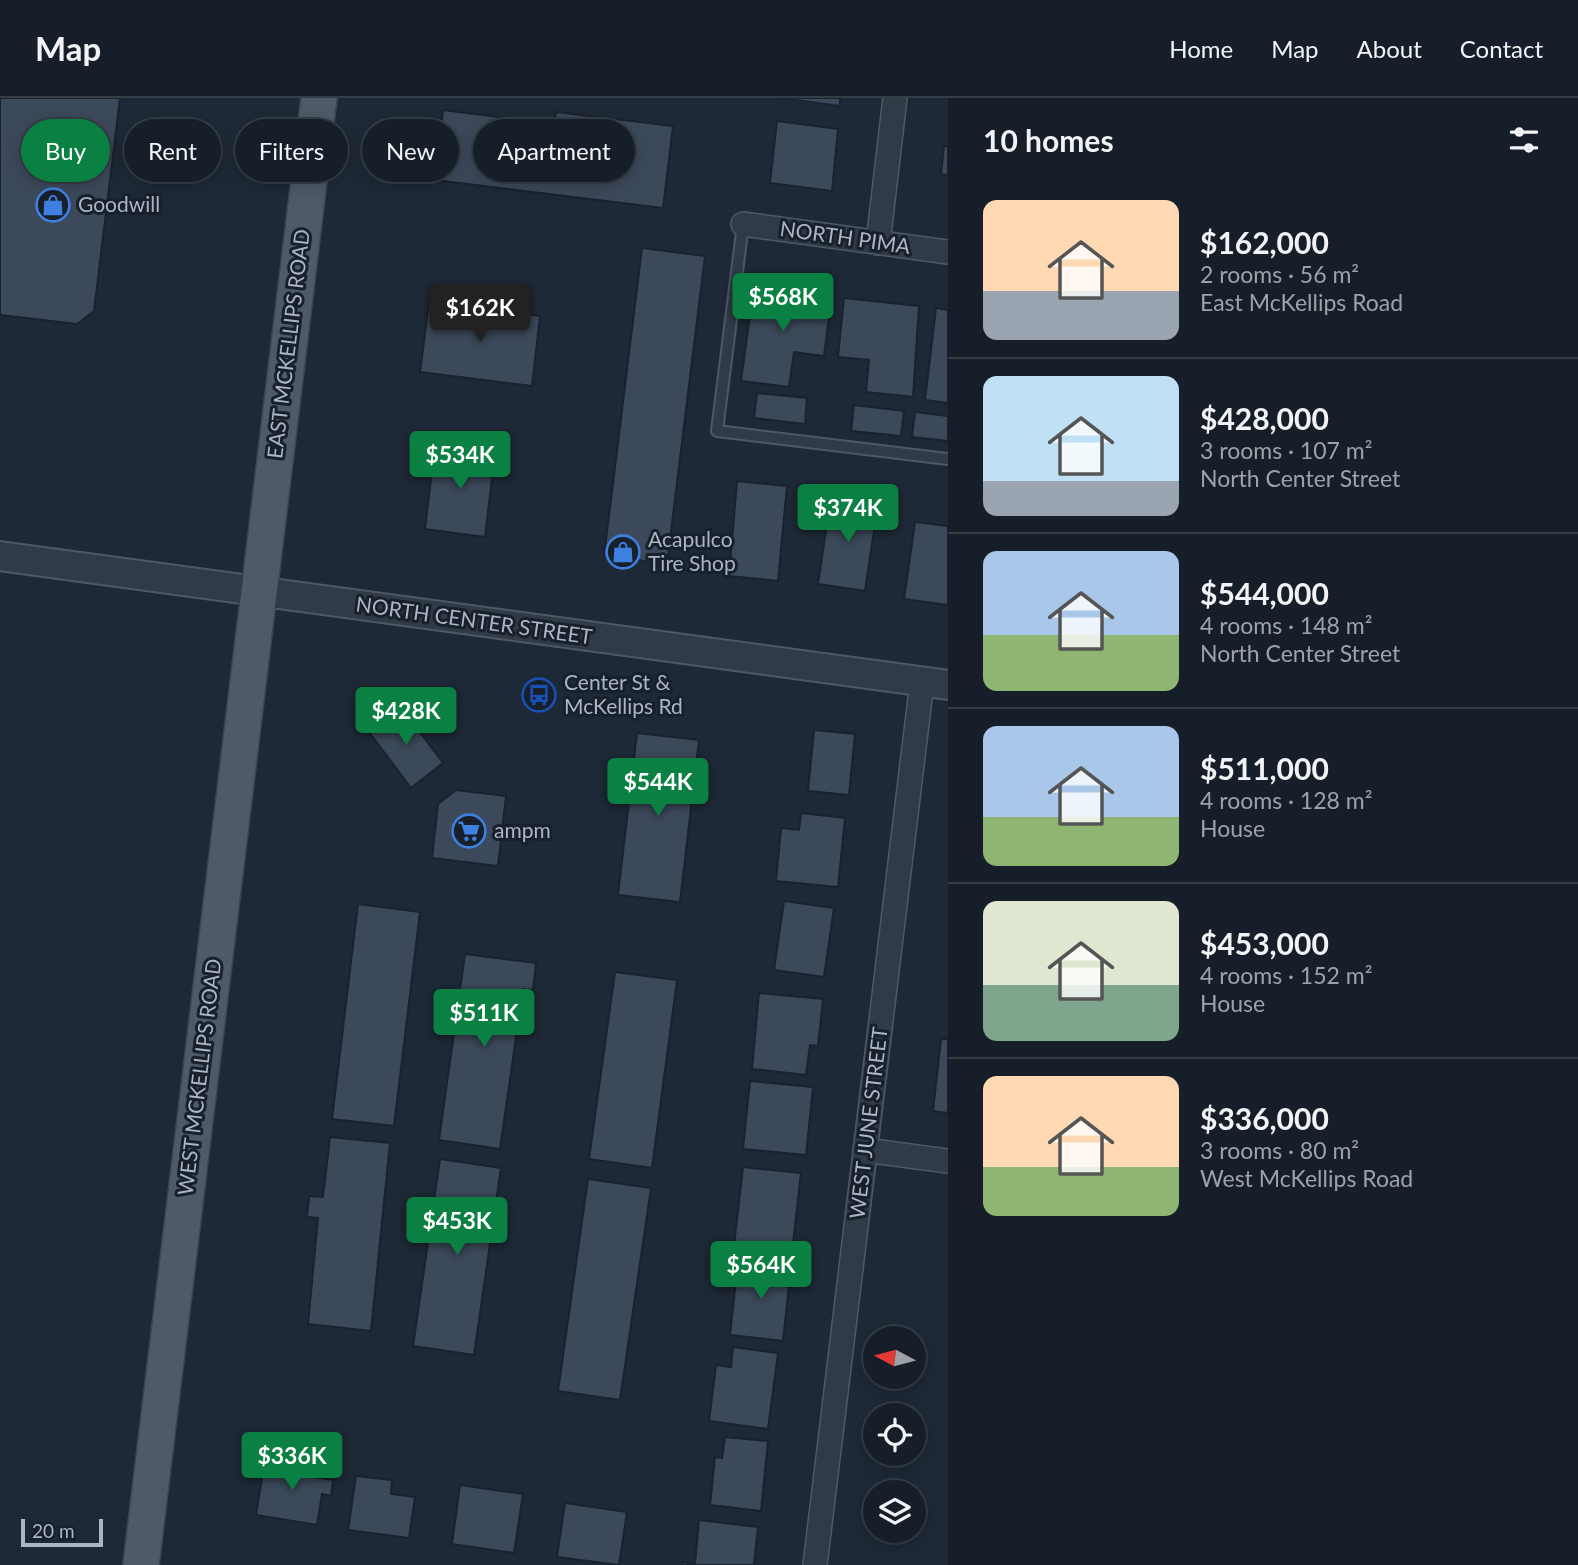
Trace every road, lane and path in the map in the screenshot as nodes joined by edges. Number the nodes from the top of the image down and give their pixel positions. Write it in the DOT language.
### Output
graph roads {
  1 [pos="318,98"];
  2 [pos="895,98"];
  3 [pos="743,224"];
  4 [pos="878,243"];
  5 [pos="948,252"];
  6 [pos="948,459"];
  7 [pos="0,556"];
  8 [pos="259,590"];
  9 [pos="935,684"];
  10 [pos="866,1150"];
  11 [pos="948,1161"];
  12 [pos="141,1565"];
  13 [pos="815,1565"];
  1 -- 8 [label="main road, EAST MCKELLIPS ROAD"];
  2 -- 4 [label="street"];
  3 -- 4 [label="street, NORTH PIMA"];
  3 -- 6 [label="lane"];
  4 -- 5 [label="street, NORTH PIMA"];
  7 -- 8 [label="street, NORTH CENTER STREET"];
  8 -- 9 [label="street, NORTH CENTER STREET"];
  8 -- 12 [label="main road, WEST MCKELLIPS ROAD"];
  9 -- 10 [label="street, WEST JUNE STREET"];
  10 -- 11 [label="street"];
  10 -- 13 [label="street, WEST JUNE STREET"];
}
